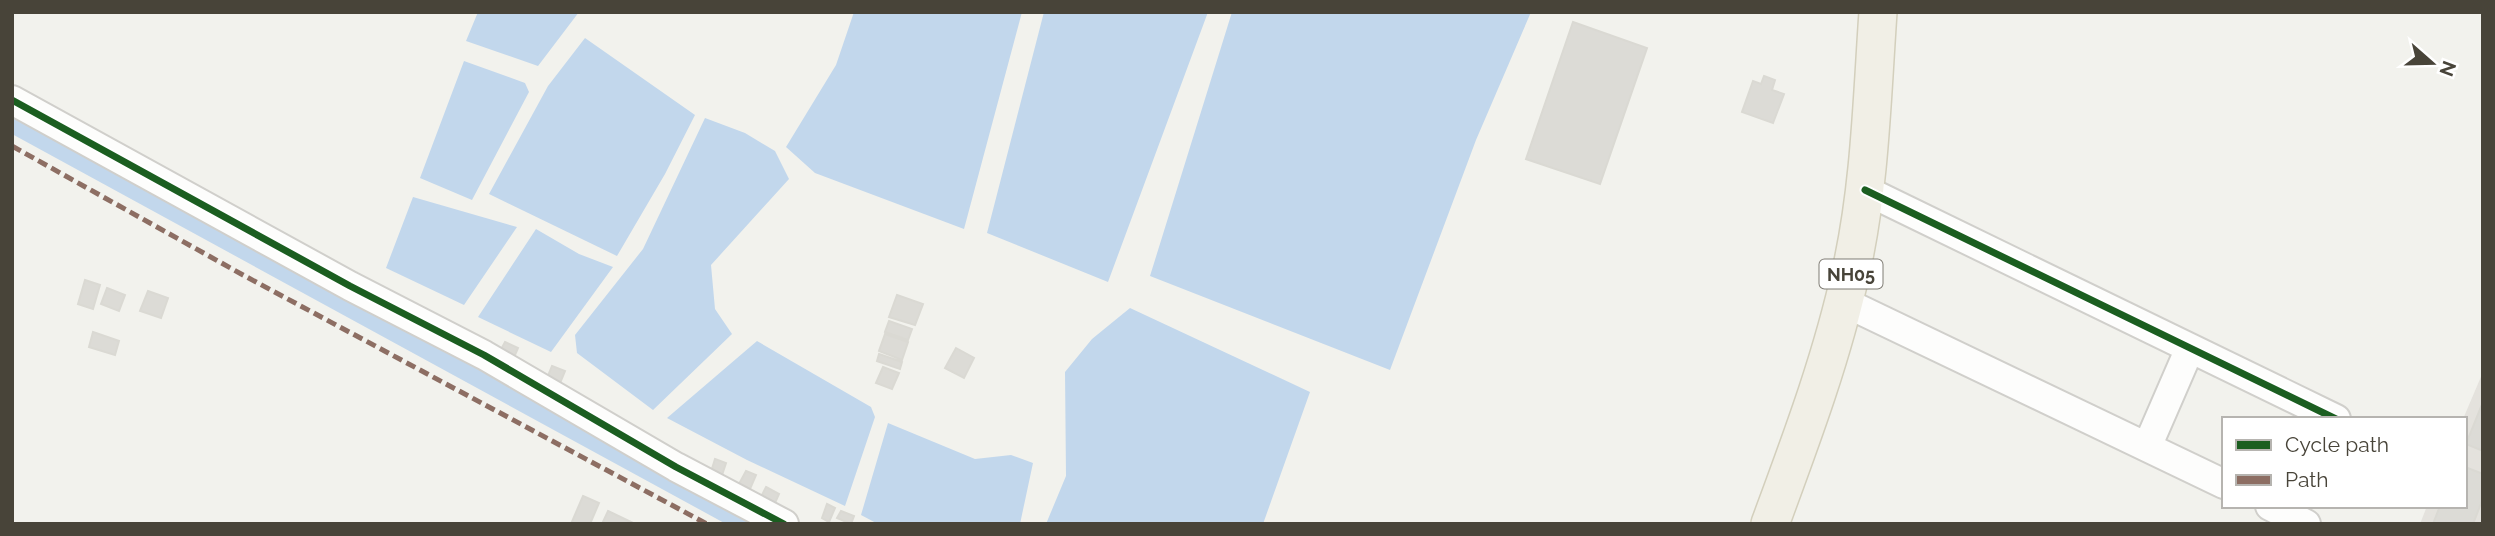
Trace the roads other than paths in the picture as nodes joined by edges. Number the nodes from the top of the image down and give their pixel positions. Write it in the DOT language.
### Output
graph roads {
  1 [pos="1878,12"];
  2 [pos="12,100"];
  3 [pos="1865,190"];
  4 [pos="1844,302"];
  5 [pos="2190,348"];
  6 [pos="2332,417"];
  7 [pos="2147,447"];
  8 [pos="2222,483"];
  9 [pos="2274,508"];
  10 [pos="784,524"];
  11 [pos="1770,524"];
  12 [pos="2306,524"];
  1 -- 3 [label="main road, NH05"];
  2 -- 10 [label="street"];
  3 -- 4 [label="main road, NH05"];
  3 -- 5 [label="street"];
  4 -- 7 [label="street"];
  4 -- 11 [label="main road, NH05"];
  5 -- 6 [label="street"];
  5 -- 7 [label="street"];
  7 -- 8 [label="street"];
  9 -- 12 [label="street"];
}
